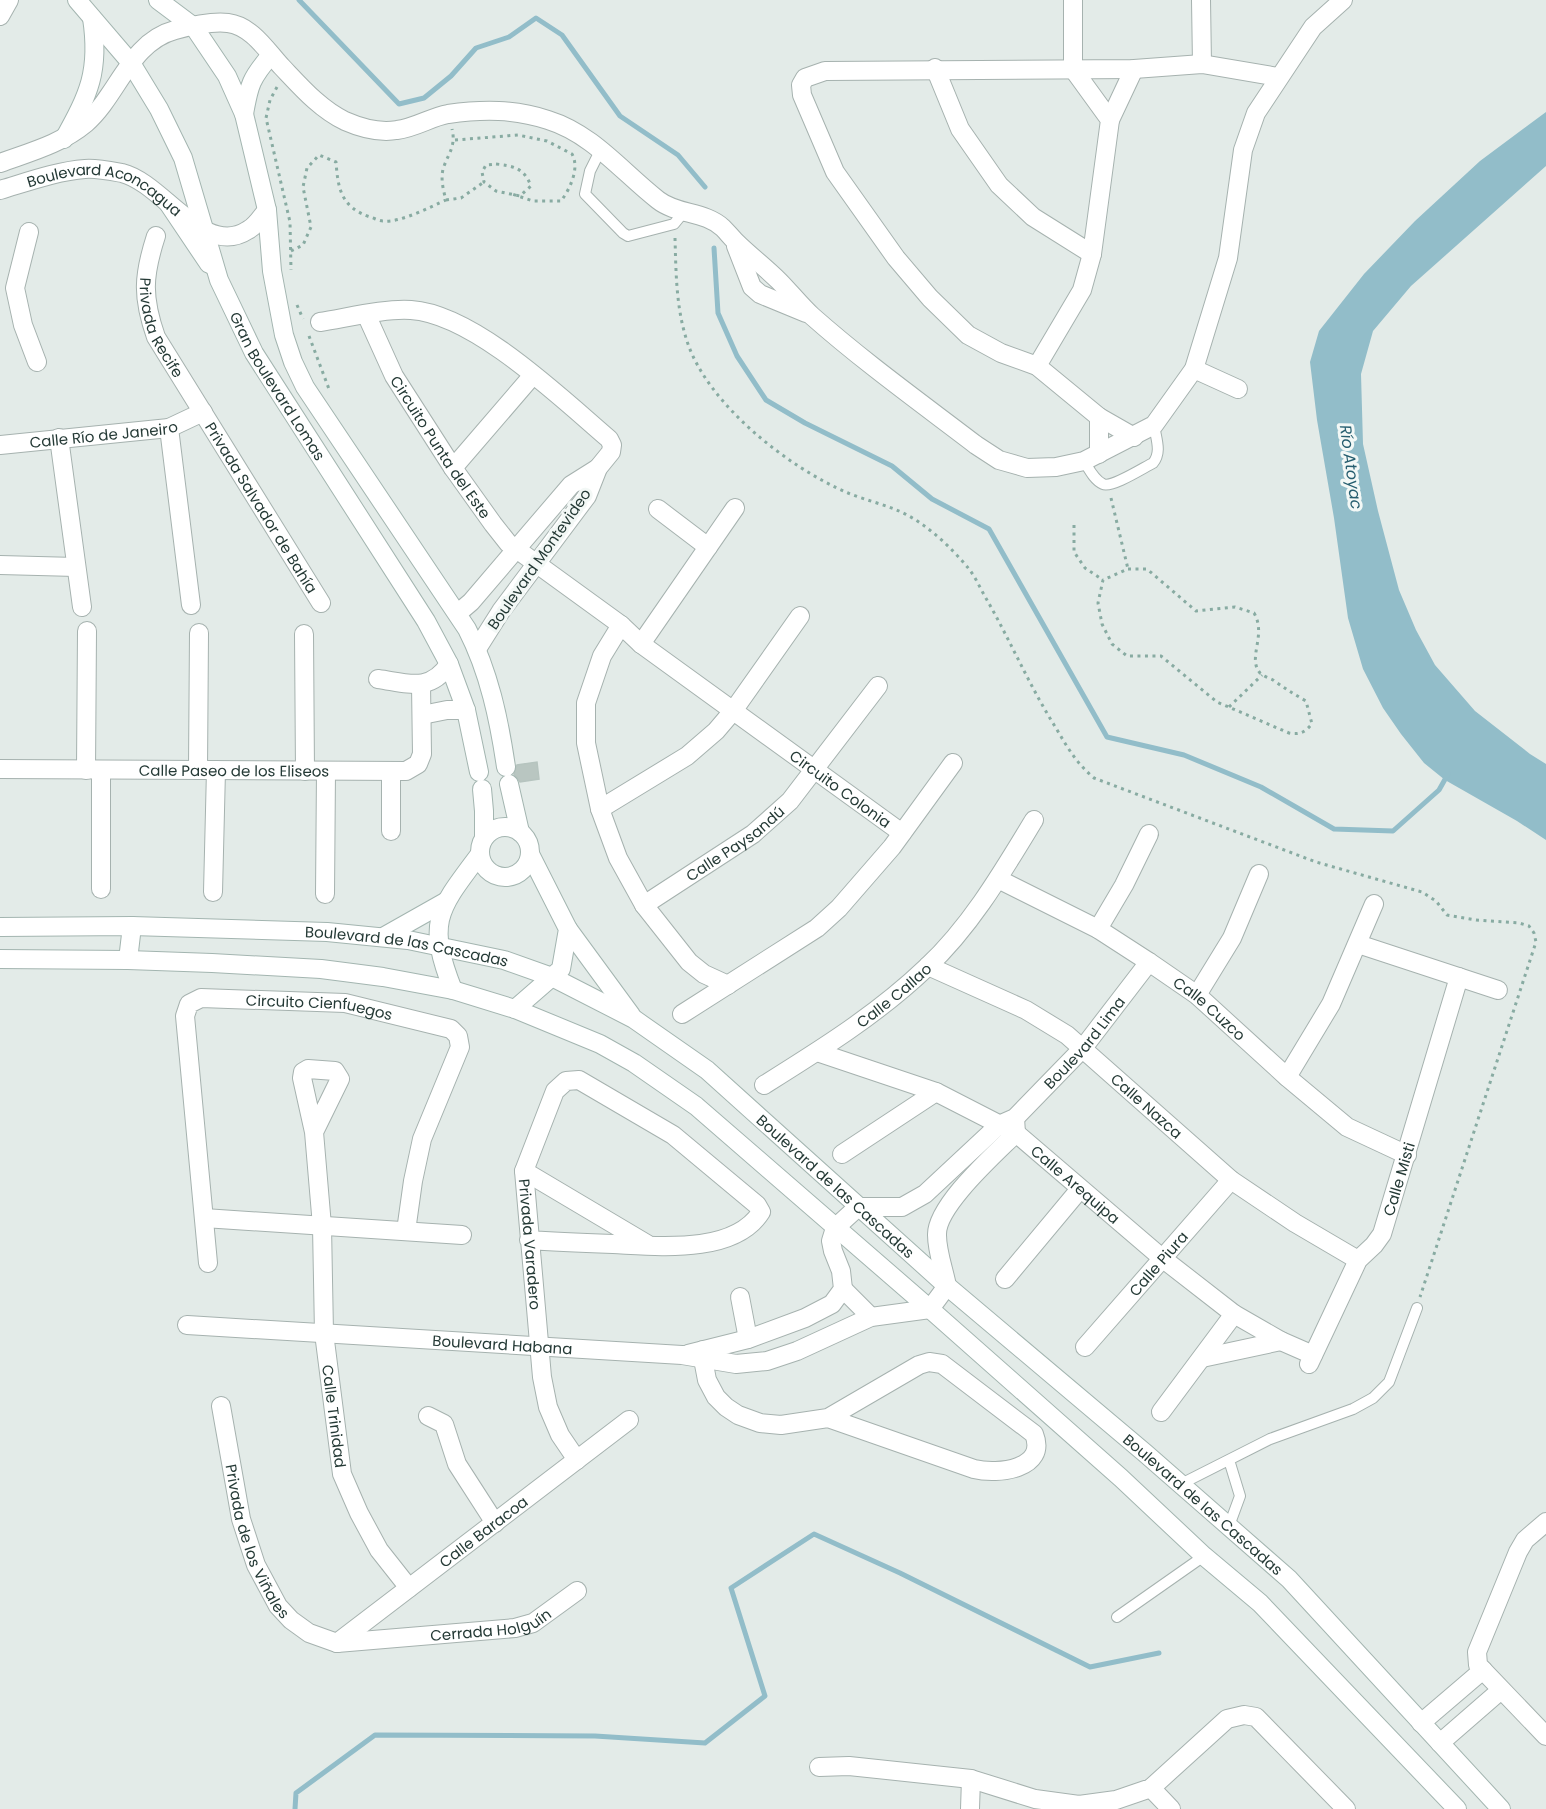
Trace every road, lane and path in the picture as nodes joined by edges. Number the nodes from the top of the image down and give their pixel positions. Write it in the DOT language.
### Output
graph roads {
  1 [pos="9,0"];
  2 [pos="77,0"];
  3 [pos="158,0"];
  4 [pos="1073,0"];
  5 [pos="1201,0"];
  6 [pos="1343,0"];
  7 [pos="0,16"];
  8 [pos="92,16"];
  9 [pos="194,27"];
  10 [pos="271,55"];
  11 [pos="131,63"];
  12 [pos="1202,64"];
  13 [pos="935,69"];
  14 [pos="1073,69"];
  15 [pos="1134,69"];
  16 [pos="1278,77"];
  17 [pos="270,100"];
  18 [pos="244,114"];
  19 [pos="447,115"];
  20 [pos="1110,120"];
  21 [pos="64,139"];
  22 [pos="455,140"];
  23 [pos="601,148"];
  24 [pos="0,163"];
  25 [pos="484,182"];
  26 [pos="0,190"];
  27 [pos="509,193"];
  28 [pos="446,200"];
  29 [pos="168,203"];
  30 [pos="267,210"];
  31 [pos="679,218"];
  32 [pos="204,231"];
  33 [pos="29,232"];
  34 [pos="156,236"];
  35 [pos="291,251"];
  36 [pos="1092,254"];
  37 [pos="219,280"];
  38 [pos="291,280"];
  39 [pos="8,291"];
  40 [pos="295,299"];
  41 [pos="366,314"];
  42 [pos="312,328"];
  43 [pos="37,362"];
  44 [pos="1037,366"];
  45 [pos="1194,369"];
  46 [pos="532,375"];
  47 [pos="1238,389"];
  48 [pos="332,398"];
  49 [pos="203,412"];
  50 [pos="1099,417"];
  51 [pos="1154,425"];
  52 [pos="169,429"];
  53 [pos="1134,437"];
  54 [pos="59,438"];
  55 [pos="0,445"];
  56 [pos="1092,458"];
  57 [pos="453,468"];
  58 [pos="598,468"];
  59 [pos="1108,485"];
  60 [pos="735,508"];
  61 [pos="658,509"];
  62 [pos="1074,525"];
  63 [pos="708,548"];
  64 [pos="516,549"];
  65 [pos="423,562"];
  66 [pos="536,563"];
  67 [pos="0,565"];
  68 [pos="76,567"];
  69 [pos="1128,569"];
  70 [pos="399,579"];
  71 [pos="1103,580"];
  72 [pos="321,603"];
  73 [pos="191,605"];
  74 [pos="82,607"];
  75 [pos="458,613"];
  76 [pos="800,616"];
  77 [pos="621,624"];
  78 [pos="87,631"];
  79 [pos="200,633"];
  80 [pos="304,634"];
  81 [pos="641,644"];
  82 [pos="477,649"];
  83 [pos="449,664"];
  84 [pos="1263,675"];
  85 [pos="378,679"];
  86 [pos="421,685"];
  87 [pos="878,686"];
  88 [pos="1229,707"];
  89 [pos="733,711"];
  90 [pos="422,716"];
  91 [pos="468,718"];
  92 [pos="499,722"];
  93 [pos="953,763"];
  94 [pos="0,769"];
  95 [pos="94,770"];
  96 [pos="207,770"];
  97 [pos="305,771"];
  98 [pos="326,771"];
  99 [pos="392,771"];
  100 [pos="814,771"];
  101 [pos="600,809"];
  102 [pos="1034,820"];
  103 [pos="391,831"];
  104 [pos="520,832"];
  105 [pos="902,833"];
  106 [pos="1149,834"];
  107 [pos="482,846"];
  108 [pos="530,854"];
  109 [pos="1316,862"];
  110 [pos="1259,874"];
  111 [pos="998,879"];
  112 [pos="101,889"];
  113 [pos="213,892"];
  114 [pos="325,894"];
  115 [pos="445,902"];
  116 [pos="1374,904"];
  117 [pos="644,905"];
  118 [pos="132,926"];
  119 [pos="0,927"];
  120 [pos="568,928"];
  121 [pos="1098,929"];
  122 [pos="383,937"];
  123 [pos="1358,944"];
  124 [pos="438,945"];
  125 [pos="0,959"];
  126 [pos="128,960"];
  127 [pos="1149,962"];
  128 [pos="928,966"];
  129 [pos="552,976"];
  130 [pos="1459,977"];
  131 [pos="728,985"];
  132 [pos="453,990"];
  133 [pos="1497,990"];
  134 [pos="1197,995"];
  135 [pos="515,1009"];
  136 [pos="682,1014"];
  137 [pos="634,1019"];
  138 [pos="1083,1048"];
  139 [pos="817,1052"];
  140 [pos="1287,1077"];
  141 [pos="764,1085"];
  142 [pos="936,1092"];
  143 [pos="1010,1125"];
  144 [pos="314,1132"];
  145 [pos="842,1154"];
  146 [pos="1407,1155"];
  147 [pos="524,1171"];
  148 [pos="1231,1180"];
  149 [pos="1080,1189"];
  150 [pos="858,1207"];
  151 [pos="204,1218"];
  152 [pos="322,1226"];
  153 [pos="835,1228"];
  154 [pos="406,1231"];
  155 [pos="462,1235"];
  156 [pos="529,1240"];
  157 [pos="649,1245"];
  158 [pos="1162,1258"];
  159 [pos="1358,1260"];
  160 [pos="208,1263"];
  161 [pos="1005,1279"];
  162 [pos="947,1286"];
  163 [pos="843,1289"];
  164 [pos="740,1297"];
  165 [pos="1417,1308"];
  166 [pos="930,1309"];
  167 [pos="1234,1314"];
  168 [pos="871,1317"];
  169 [pos="186,1325"];
  170 [pos="324,1333"];
  171 [pos="748,1339"];
  172 [pos="1281,1341"];
  173 [pos="539,1347"];
  174 [pos="1085,1347"];
  175 [pos="703,1355"];
  176 [pos="1202,1358"];
  177 [pos="1311,1360"];
  178 [pos="221,1406"];
  179 [pos="1161,1412"];
  180 [pos="428,1416"];
  181 [pos="828,1418"];
  182 [pos="629,1420"];
  183 [pos="578,1460"];
  184 [pos="1230,1460"];
  185 [pos="1180,1485"];
  186 [pos="1546,1522"];
  187 [pos="495,1523"];
  188 [pos="1229,1526"];
  189 [pos="1204,1556"];
  190 [pos="409,1588"];
  191 [pos="577,1591"];
  192 [pos="380,1610"];
  193 [pos="1117,1617"];
  194 [pos="396,1639"];
  195 [pos="338,1643"];
  196 [pos="1483,1670"];
  197 [pos="1502,1690"];
  198 [pos="1443,1704"];
  199 [pos="1421,1723"];
  200 [pos="1462,1724"];
  201 [pos="1546,1736"];
  202 [pos="1440,1743"];
  203 [pos="819,1767"];
  204 [pos="971,1779"];
  205 [pos="1151,1788"];
  206 [pos="970,1809"];
  207 [pos="1171,1809"];
  208 [pos="1346,1809"];
  209 [pos="1457,1809"];
  210 [pos="1501,1809"];
  1 -- 7 [label="street"];
  2 -- 8 [label="street, Gran Boulevard Lomas"];
  3 -- 9 [label="street, Gran Boulevard Lomas"];
  4 -- 14 [label="street"];
  5 -- 12 [label="street"];
  6 -- 16 [label="street"];
  8 -- 11 [label="street, Gran Boulevard Lomas"];
  8 -- 21 [label="street"];
  9 -- 10 [label="street, Boulevard Aconcagua"];
  9 -- 11 [label="street, Boulevard Aconcagua"];
  9 -- 18 [label="street, Gran Boulevard Lomas"];
  10 -- 18 [label="street"];
  10 -- 19 [label="street, Boulevard Aconcagua"];
  11 -- 21 [label="street, Boulevard Aconcagua"];
  11 -- 32 [label="street, Gran Boulevard Lomas"];
  12 -- 15 [label="street"];
  12 -- 16 [label="street"];
  13 -- 14 [label="street"];
  13 -- 36 [label="street"];
  13 -- 44 [label="street"];
  14 -- 15 [label="street"];
  14 -- 20 [label="street"];
  15 -- 20 [label="street"];
  16 -- 45 [label="street"];
  17 -- 35 [label="path"];
  18 -- 30 [label="street, Gran Boulevard Lomas"];
  19 -- 22 [label="path"];
  19 -- 23 [label="street, Boulevard Aconcagua"];
  20 -- 36 [label="street"];
  21 -- 24 [label="street, Boulevard Aconcagua"];
  22 -- 27 [label="path"];
  22 -- 28 [label="path"];
  23 -- 31 [label="street, Boulevard Aconcagua"];
  23 -- 31 [label="lane"];
  25 -- 27 [label="path"];
  25 -- 27 [label="path"];
  25 -- 28 [label="path"];
  26 -- 29 [label="street, Boulevard Aconcagua"];
  28 -- 35 [label="path"];
  29 -- 32 [label="street, Boulevard Aconcagua"];
  29 -- 37 [label="street"];
  30 -- 32 [label="street"];
  30 -- 65 [label="street, Gran Boulevard Lomas"];
  31 -- 56 [label="street, Boulevard Aconcagua"];
  31 -- 109 [label="path"];
  32 -- 37 [label="street, Gran Boulevard Lomas"];
  33 -- 39 [label="street"];
  34 -- 49 [label="street, Privada Recife"];
  35 -- 38 [label="path"];
  36 -- 44 [label="street"];
  37 -- 70 [label="street, Gran Boulevard Lomas"];
  39 -- 43 [label="street"];
  40 -- 42 [label="path"];
  41 -- 42 [label="street"];
  41 -- 46 [label="street"];
  41 -- 57 [label="street, Circuito Punta del Este"];
  42 -- 48 [label="path"];
  44 -- 50 [label="street"];
  45 -- 47 [label="street"];
  45 -- 51 [label="street"];
  46 -- 57 [label="street"];
  46 -- 58 [label="street, Boulevard Montevideo"];
  49 -- 52 [label="street, Calle Río de Janeiro"];
  49 -- 72 [label="street, Privada Salvador de Bahía"];
  50 -- 53 [label="street"];
  50 -- 56 [label="street"];
  51 -- 53 [label="street"];
  51 -- 59 [label="lane"];
  52 -- 54 [label="street, Calle Río de Janeiro"];
  52 -- 73 [label="street"];
  53 -- 56 [label="street"];
  54 -- 55 [label="street, Calle Río de Janeiro"];
  54 -- 68 [label="street"];
  56 -- 59 [label="lane"];
  57 -- 64 [label="street, Circuito Punta del Este"];
  58 -- 64 [label="street, Boulevard Montevideo"];
  58 -- 66 [label="street, Boulevard Montevideo"];
  59 -- 69 [label="path"];
  60 -- 63 [label="street"];
  61 -- 63 [label="street"];
  62 -- 71 [label="path"];
  63 -- 81 [label="street"];
  64 -- 66 [label="street, Circuito Punta del Este"];
  64 -- 75 [label="street, Boulevard Montevideo"];
  65 -- 70 [label="street"];
  65 -- 75 [label="street, Gran Boulevard Lomas"];
  66 -- 77 [label="street, Circuito Colonia"];
  66 -- 82 [label="street, Boulevard Montevideo"];
  67 -- 68 [label="street"];
  68 -- 74 [label="street"];
  69 -- 71 [label="path"];
  69 -- 84 [label="path"];
  70 -- 83 [label="street, Gran Boulevard Lomas"];
  71 -- 88 [label="path"];
  75 -- 82 [label="street, Gran Boulevard Lomas"];
  76 -- 89 [label="street"];
  77 -- 81 [label="street, Circuito Colonia"];
  77 -- 101 [label="street"];
  78 -- 95 [label="street"];
  79 -- 96 [label="street"];
  80 -- 97 [label="street"];
  81 -- 89 [label="street, Circuito Colonia"];
  82 -- 92 [label="street, Gran Boulevard Lomas"];
  83 -- 86 [label="street"];
  83 -- 91 [label="street, Gran Boulevard Lomas"];
  84 -- 88 [label="path"];
  84 -- 88 [label="path"];
  85 -- 86 [label="street"];
  86 -- 90 [label="street, Calle Paseo de los Eliseos"];
  87 -- 100 [label="street, Calle Paysandú"];
  89 -- 100 [label="street, Circuito Colonia"];
  89 -- 101 [label="street"];
  90 -- 91 [label="street"];
  90 -- 99 [label="street, Calle Paseo de los Eliseos"];
  91 -- 92 [label="street"];
  91 -- 107 [label="street, Gran Boulevard Lomas"];
  92 -- 104 [label="street, Gran Boulevard Lomas"];
  93 -- 105 [label="street"];
  94 -- 95 [label="street, Calle Paseo de los Eliseos"];
  95 -- 96 [label="street, Calle Paseo de los Eliseos"];
  95 -- 112 [label="street"];
  96 -- 97 [label="street, Calle Paseo de los Eliseos"];
  96 -- 113 [label="street"];
  97 -- 98 [label="street, Calle Paseo de los Eliseos"];
  98 -- 99 [label="street, Calle Paseo de los Eliseos"];
  98 -- 114 [label="street"];
  99 -- 103 [label="street"];
  100 -- 105 [label="street, Circuito Colonia"];
  100 -- 117 [label="street, Calle Paysandú"];
  101 -- 117 [label="street"];
  102 -- 111 [label="street, Calle Callao"];
  104 -- 107 [label="street"];
  104 -- 108 [label="street"];
  105 -- 131 [label="street, Circuito Colonia"];
  106 -- 121 [label="street"];
  107 -- 108 [label="street"];
  107 -- 115 [label="street"];
  108 -- 120 [label="street"];
  110 -- 134 [label="street"];
  111 -- 121 [label="street, Calle Cuzco"];
  111 -- 128 [label="street, Calle Callao"];
  115 -- 122 [label="street"];
  115 -- 124 [label="street"];
  116 -- 123 [label="street"];
  117 -- 131 [label="street"];
  118 -- 119 [label="street, Boulevard de las Cascadas"];
  118 -- 122 [label="street, Boulevard de las Cascadas"];
  118 -- 126 [label="street"];
  120 -- 129 [label="street"];
  120 -- 137 [label="street"];
  121 -- 127 [label="street, Calle Cuzco"];
  122 -- 124 [label="street, Boulevard de las Cascadas"];
  123 -- 130 [label="street"];
  123 -- 140 [label="street"];
  124 -- 129 [label="street, Boulevard de las Cascadas"];
  124 -- 132 [label="street"];
  125 -- 126 [label="street, Boulevard de las Cascadas"];
  126 -- 132 [label="street, Boulevard de las Cascadas"];
  127 -- 134 [label="street, Calle Cuzco"];
  127 -- 138 [label="street, Boulevard Lima"];
  128 -- 138 [label="street, Calle Nazca"];
  128 -- 139 [label="street, Calle Callao"];
  129 -- 135 [label="street"];
  129 -- 137 [label="street, Boulevard de las Cascadas"];
  130 -- 133 [label="street"];
  130 -- 146 [label="street, Calle Misti"];
  131 -- 136 [label="street, Circuito Colonia"];
  132 -- 135 [label="street, Boulevard de las Cascadas"];
  134 -- 140 [label="street, Calle Cuzco"];
  135 -- 153 [label="street, Boulevard de las Cascadas"];
  137 -- 150 [label="street, Boulevard de las Cascadas"];
  138 -- 143 [label="street, Boulevard Lima"];
  138 -- 148 [label="street, Calle Nazca"];
  139 -- 141 [label="street, Calle Callao"];
  139 -- 142 [label="street, Calle Arequipa"];
  140 -- 146 [label="street, Calle Cuzco"];
  142 -- 143 [label="street, Calle Arequipa"];
  142 -- 145 [label="street"];
  143 -- 149 [label="street, Calle Arequipa"];
  143 -- 150 [label="street, Boulevard Lima"];
  143 -- 162 [label="street, Boulevard Lima"];
  144 -- 152 [label="street, Calle Trinidad"];
  146 -- 159 [label="street, Calle Misti"];
  147 -- 156 [label="street, Privada Varadero"];
  147 -- 157 [label="street"];
  147 -- 157 [label="street, Privada Varadero"];
  148 -- 158 [label="street, Calle Piura"];
  148 -- 159 [label="street, Calle Nazca"];
  149 -- 158 [label="street, Calle Arequipa"];
  149 -- 161 [label="street"];
  150 -- 153 [label="street"];
  150 -- 162 [label="street, Boulevard de las Cascadas"];
  151 -- 152 [label="street"];
  151 -- 154 [label="street, Circuito Cienfuegos"];
  151 -- 160 [label="street, Circuito Cienfuegos"];
  152 -- 154 [label="street"];
  152 -- 170 [label="street, Calle Trinidad"];
  153 -- 163 [label="street"];
  153 -- 166 [label="street, Boulevard de las Cascadas"];
  154 -- 155 [label="street"];
  156 -- 157 [label="street"];
  156 -- 173 [label="street, Privada Varadero"];
  158 -- 167 [label="street, Calle Arequipa"];
  158 -- 174 [label="street, Calle Piura"];
  159 -- 177 [label="street, Calle Misti"];
  162 -- 166 [label="street"];
  162 -- 185 [label="street, Boulevard de las Cascadas"];
  163 -- 168 [label="street"];
  163 -- 171 [label="street, Boulevard Habana"];
  164 -- 171 [label="street"];
  165 -- 184 [label="lane"];
  166 -- 168 [label="street, Boulevard Habana"];
  166 -- 189 [label="street, Boulevard de las Cascadas"];
  167 -- 172 [label="street, Calle Arequipa"];
  167 -- 176 [label="street"];
  168 -- 175 [label="street, Boulevard Habana"];
  169 -- 170 [label="street, Boulevard Habana"];
  170 -- 173 [label="street, Boulevard Habana"];
  170 -- 190 [label="street, Calle Trinidad"];
  171 -- 175 [label="street, Boulevard Habana"];
  172 -- 176 [label="street"];
  172 -- 177 [label="street, Calle Arequipa"];
  173 -- 175 [label="street, Boulevard Habana"];
  173 -- 183 [label="street, Privada Varadero"];
  175 -- 181 [label="street"];
  176 -- 179 [label="street"];
  178 -- 195 [label="street, Privada de los Viñales"];
  180 -- 187 [label="street"];
  181 -- 181 [label="street"];
  182 -- 183 [label="street, Calle Baracoa"];
  183 -- 187 [label="street, Calle Baracoa"];
  184 -- 185 [label="lane"];
  184 -- 188 [label="lane"];
  185 -- 188 [label="street, Boulevard de las Cascadas"];
  186 -- 196 [label="street"];
  187 -- 190 [label="street, Calle Baracoa"];
  188 -- 199 [label="street, Boulevard de las Cascadas"];
  189 -- 193 [label="lane"];
  189 -- 209 [label="street, Boulevard de las Cascadas"];
  190 -- 192 [label="street, Calle Baracoa"];
  191 -- 194 [label="street, Cerrada Holguín"];
  192 -- 194 [label="street"];
  192 -- 195 [label="street, Calle Baracoa"];
  194 -- 195 [label="street, Cerrada Holguín"];
  196 -- 197 [label="street"];
  196 -- 198 [label="street"];
  197 -- 200 [label="street"];
  197 -- 201 [label="street"];
  198 -- 199 [label="street"];
  198 -- 200 [label="street"];
  199 -- 202 [label="street, Boulevard de las Cascadas"];
  200 -- 202 [label="street"];
  202 -- 210 [label="street, Boulevard de las Cascadas"];
  203 -- 204 [label="street"];
  204 -- 205 [label="street"];
  204 -- 206 [label="street"];
  205 -- 207 [label="street"];
  205 -- 208 [label="street"];
}
